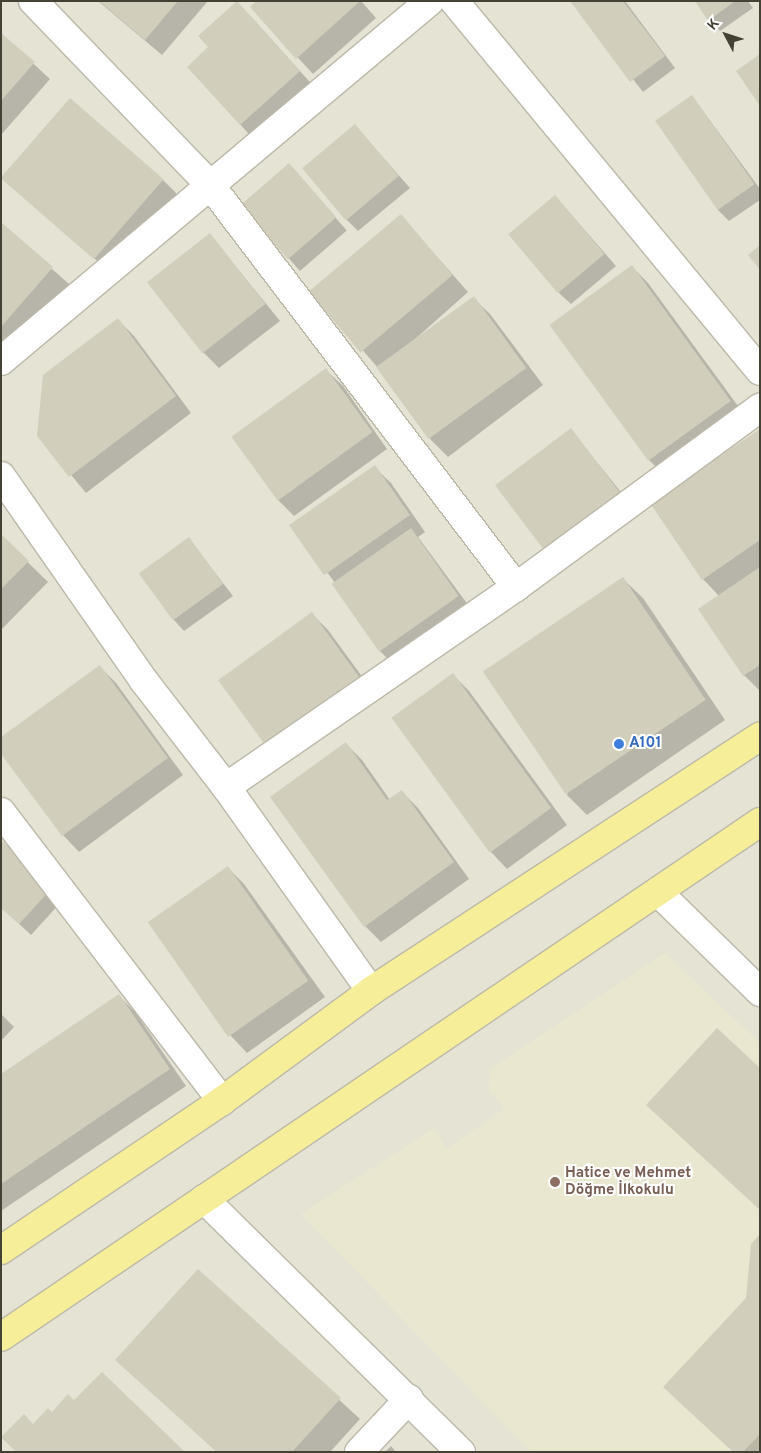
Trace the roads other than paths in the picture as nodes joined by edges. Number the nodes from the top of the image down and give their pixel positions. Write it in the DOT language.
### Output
graph roads {
  1 [pos="32,1"];
  2 [pos="430,1"];
  3 [pos="454,1"];
  4 [pos="211,186"];
  5 [pos="1,361"];
  6 [pos="760,371"];
  7 [pos="760,408"];
  8 [pos="1,476"];
  9 [pos="516,587"];
  10 [pos="760,736"];
  11 [pos="226,788"];
  12 [pos="1,812"];
  13 [pos="760,822"];
  14 [pos="658,892"];
  15 [pos="371,991"];
  16 [pos="760,992"];
  17 [pos="222,1101"];
  18 [pos="204,1199"];
  19 [pos="1,1250"];
  20 [pos="1,1337"];
  21 [pos="409,1399"];
  22 [pos="359,1452"];
  23 [pos="461,1452"];
  1 -- 4 [label="street"];
  2 -- 4 [label="street"];
  3 -- 6 [label="street"];
  4 -- 5 [label="street"];
  4 -- 9 [label="street"];
  7 -- 9 [label="street"];
  8 -- 11 [label="street"];
  9 -- 11 [label="street"];
  10 -- 15 [label="main road"];
  11 -- 15 [label="street"];
  12 -- 17 [label="street"];
  13 -- 14 [label="main road"];
  14 -- 16 [label="street"];
  14 -- 18 [label="main road"];
  15 -- 17 [label="main road"];
  17 -- 19 [label="main road"];
  18 -- 20 [label="main road"];
  18 -- 21 [label="street"];
  21 -- 22 [label="street"];
  21 -- 23 [label="street"];
}
